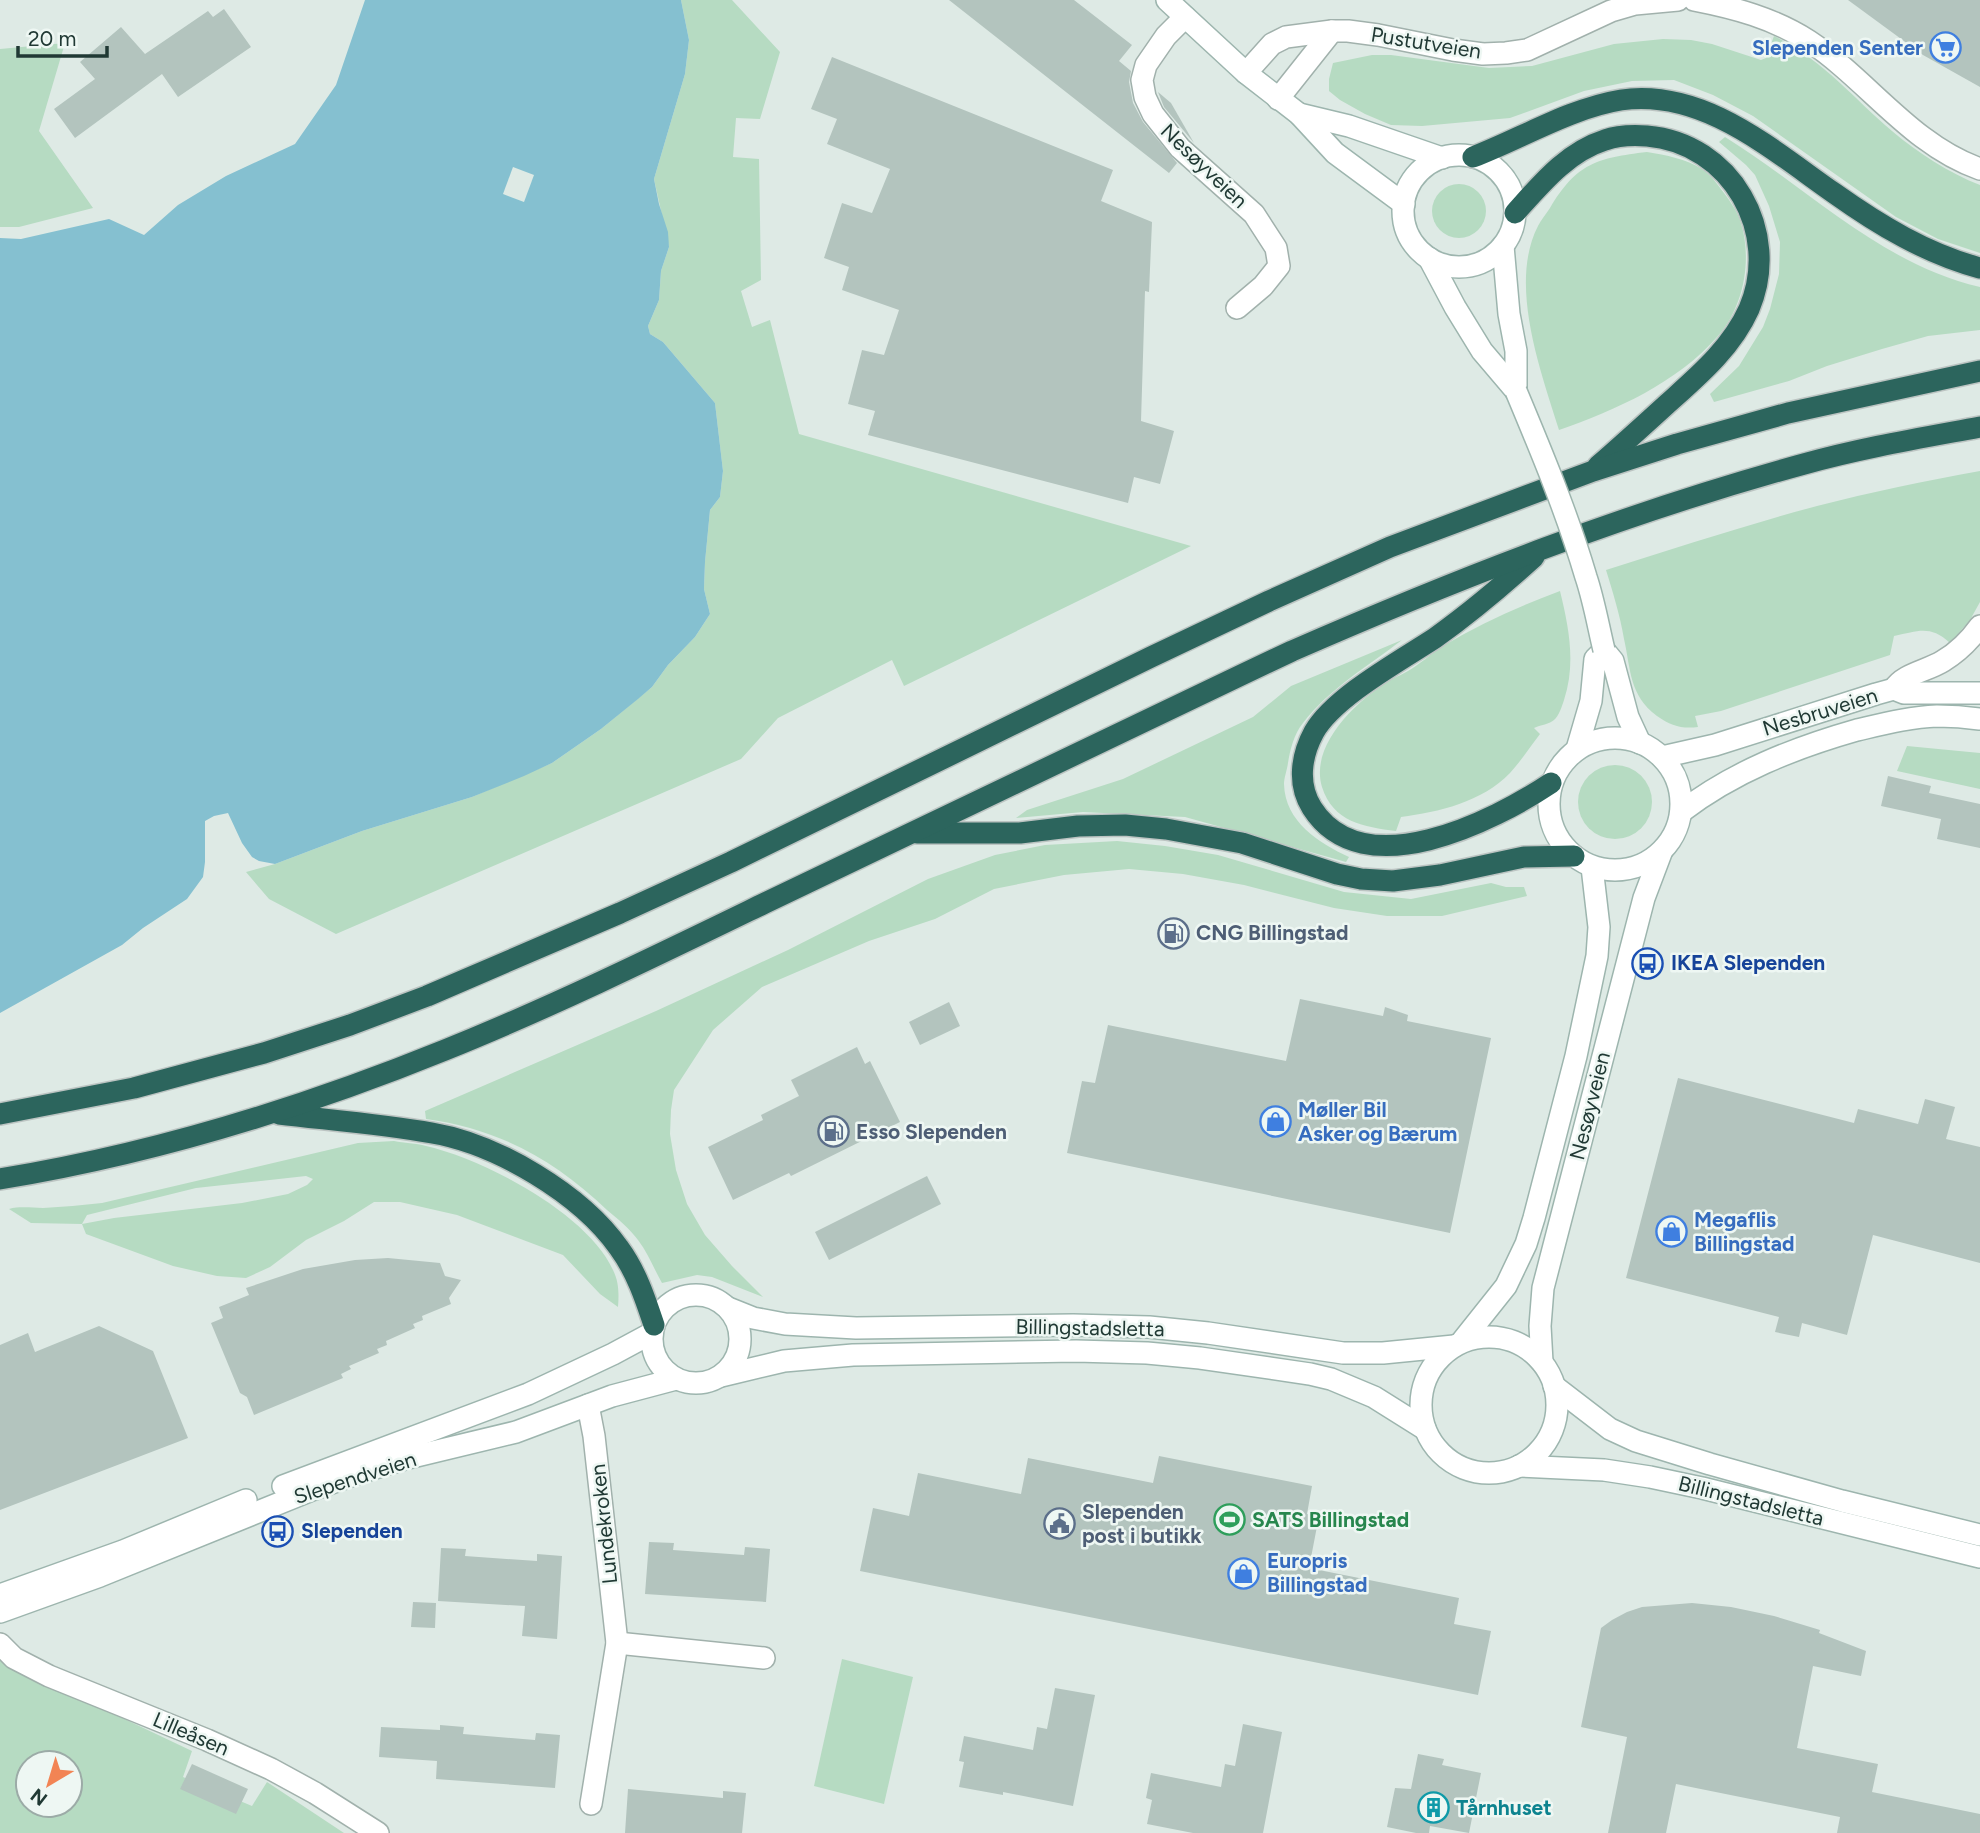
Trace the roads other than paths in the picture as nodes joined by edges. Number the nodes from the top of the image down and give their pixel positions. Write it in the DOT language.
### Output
graph roads {
  1 [pos="1167,0"];
  2 [pos="1678,0"];
  3 [pos="1693,0"];
  4 [pos="1185,17"];
  5 [pos="1332,31"];
  6 [pos="1246,73"];
  7 [pos="1278,99"];
  8 [pos="1299,114"];
  9 [pos="1473,157"];
  10 [pos="1441,158"];
  11 [pos="1980,169"];
  12 [pos="1404,204"];
  13 [pos="1515,213"];
  14 [pos="1503,246"];
  15 [pos="1429,258"];
  16 [pos="1980,268"];
  17 [pos="1237,308"];
  18 [pos="1980,371"];
  19 [pos="1516,391"];
  20 [pos="1980,427"];
  21 [pos="1593,471"];
  22 [pos="1544,548"];
  23 [pos="1980,625"];
  24 [pos="1604,650"];
  25 [pos="1894,689"];
  26 [pos="1980,693"];
  27 [pos="1980,719"];
  28 [pos="1640,743"];
  29 [pos="1577,750"];
  30 [pos="1662,757"];
  31 [pos="1552,783"];
  32 [pos="1681,812"];
  33 [pos="912,833"];
  34 [pos="1661,853"];
  35 [pos="1583,862"];
  36 [pos="270,1113"];
  37 [pos="0,1114"];
  38 [pos="0,1179"];
  39 [pos="728,1308"];
  40 [pos="653,1329"];
  41 [pos="1458,1343"];
  42 [pos="1542,1362"];
  43 [pos="721,1376"];
  44 [pos="677,1379"];
  45 [pos="1554,1386"];
  46 [pos="588,1405"];
  47 [pos="1425,1429"];
  48 [pos="1519,1466"];
  49 [pos="1980,1535"];
  50 [pos="1980,1557"];
  51 [pos="0,1595"];
  52 [pos="0,1612"];
  53 [pos="617,1643"];
  54 [pos="0,1644"];
  55 [pos="764,1658"];
  56 [pos="591,1804"];
  57 [pos="379,1833"];
  1 -- 4 [label="street"];
  2 -- 5 [label="street, Pustutveien"];
  3 -- 11 [label="street"];
  4 -- 6 [label="street"];
  4 -- 17 [label="street, Nesøyveien"];
  5 -- 6 [label="street, Pustutveien"];
  5 -- 7 [label="street"];
  6 -- 7 [label="street"];
  7 -- 8 [label="street"];
  8 -- 10 [label="street"];
  8 -- 12 [label="street"];
  9 -- 10 [label="street"];
  9 -- 13 [label="street"];
  9 -- 16 [label="highway"];
  10 -- 12 [label="street"];
  12 -- 15 [label="street"];
  13 -- 14 [label="street"];
  13 -- 21 [label="highway"];
  14 -- 15 [label="street"];
  14 -- 19 [label="street"];
  15 -- 19 [label="street"];
  18 -- 21 [label="highway"];
  19 -- 24 [label="street, bridge"];
  20 -- 22 [label="highway"];
  21 -- 37 [label="highway"];
  22 -- 31 [label="highway"];
  22 -- 33 [label="highway"];
  23 -- 25 [label="street"];
  24 -- 28 [label="street"];
  24 -- 29 [label="street"];
  25 -- 26 [label="street, Nesbruveien"];
  25 -- 30 [label="street, Nesbruveien"];
  27 -- 32 [label="street, Nesbruveien"];
  28 -- 29 [label="street"];
  28 -- 30 [label="street"];
  29 -- 31 [label="street"];
  30 -- 32 [label="street"];
  31 -- 35 [label="street"];
  32 -- 34 [label="street"];
  33 -- 35 [label="highway"];
  33 -- 36 [label="highway"];
  34 -- 35 [label="street"];
  34 -- 42 [label="street, Nesøyveien"];
  35 -- 41 [label="street, Nesøyveien"];
  36 -- 38 [label="highway"];
  36 -- 40 [label="highway"];
  39 -- 40 [label="street"];
  39 -- 41 [label="street, Billingstadsletta"];
  39 -- 43 [label="street"];
  40 -- 44 [label="street"];
  40 -- 51 [label="street, Slependveien"];
  41 -- 42 [label="street"];
  41 -- 47 [label="street"];
  42 -- 45 [label="street"];
  43 -- 44 [label="street"];
  43 -- 47 [label="street, Billingstadsletta"];
  44 -- 46 [label="street, Slependveien"];
  45 -- 48 [label="street"];
  45 -- 49 [label="street, Billingstadsletta"];
  46 -- 52 [label="street, Slependveien"];
  46 -- 53 [label="street, Lundekroken"];
  47 -- 48 [label="street"];
  48 -- 50 [label="street, Billingstadsletta"];
  53 -- 55 [label="street"];
  53 -- 56 [label="street, Lundekroken"];
  54 -- 57 [label="street, Lilleåsen"];
}
